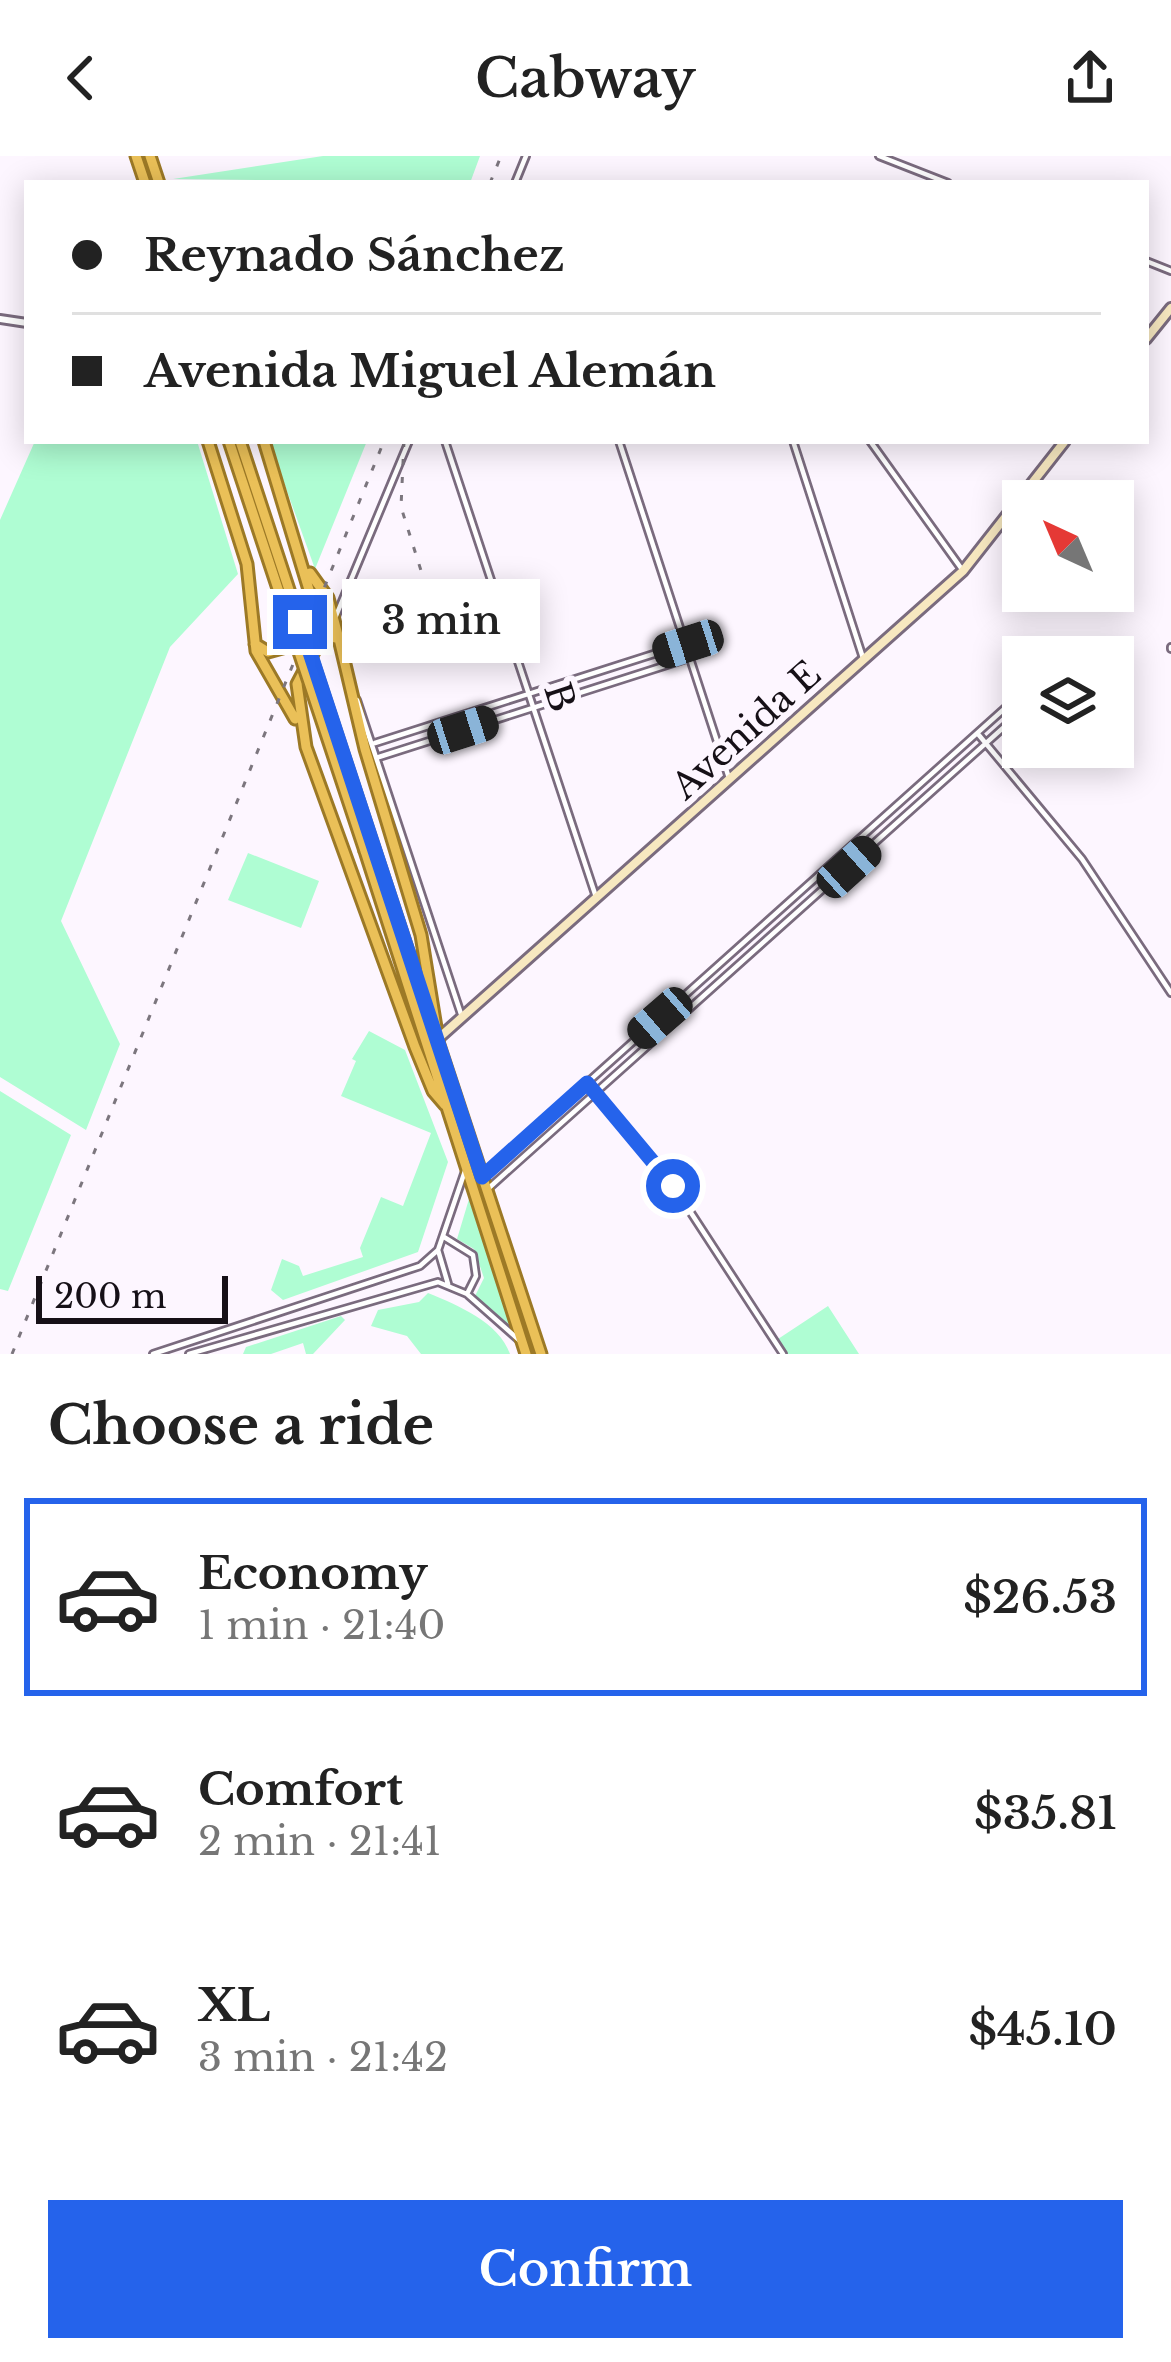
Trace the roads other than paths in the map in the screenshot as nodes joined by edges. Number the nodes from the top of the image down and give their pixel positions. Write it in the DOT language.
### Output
graph roads {
  1 [pos="879,156"];
  2 [pos="940,180"];
  3 [pos="1171,308"];
  4 [pos="1149,335"];
  5 [pos="209,444"];
  6 [pos="230,444"];
  7 [pos="241,444"];
  8 [pos="265,444"];
  9 [pos="408,444"];
  10 [pos="447,444"];
  11 [pos="620,444"];
  12 [pos="794,444"];
  13 [pos="873,444"];
  14 [pos="1063,444"];
  15 [pos="306,568"];
  16 [pos="963,571"];
  17 [pos="347,592"];
  18 [pos="328,598"];
  19 [pos="335,621"];
  20 [pos="333,637"];
  21 [pos="254,644"];
  22 [pos="688,644"];
  23 [pos="692,657"];
  24 [pos="864,659"];
  25 [pos="618,666"];
  26 [pos="623,679"];
  27 [pos="352,691"];
  28 [pos="530,693"];
  29 [pos="535,707"];
  30 [pos="1002,712"];
  31 [pos="1002,729"];
  32 [pos="978,734"];
  33 [pos="374,743"];
  34 [pos="986,743"];
  35 [pos="306,747"];
  36 [pos="379,757"];
  37 [pos="730,782"];
  38 [pos="370,850"];
  39 [pos="597,902"];
  40 [pos="1171,993"];
  41 [pos="463,1019"];
  42 [pos="441,1036"];
  43 [pos="440,1052"];
  44 [pos="587,1083"];
  45 [pos="596,1093"];
  46 [pos="445,1105"];
  47 [pos="465,1171"];
  48 [pos="482,1177"];
  49 [pos="486,1191"];
  50 [pos="444,1237"];
  51 [pos="438,1250"];
  52 [pos="373,1282"];
  53 [pos="448,1284"];
  54 [pos="339,1293"];
  55 [pos="467,1294"];
  56 [pos="378,1298"];
  57 [pos="342,1308"];
  58 [pos="525,1350"];
  59 [pos="153,1354"];
  60 [pos="189,1354"];
  61 [pos="541,1354"];
  62 [pos="783,1354"];
  1 -- 2 [label="street"];
  3 -- 4 [label="main road"];
  5 -- 21 [label="highway"];
  6 -- 38 [label="highway, bridge"];
  7 -- 38 [label="highway, bridge"];
  8 -- 15 [label="highway"];
  9 -- 17 [label="street"];
  10 -- 28 [label="street, B"];
  11 -- 22 [label="street"];
  12 -- 24 [label="street"];
  13 -- 16 [label="street"];
  14 -- 16 [label="main road, Avenida E"];
  15 -- 18 [label="highway"];
  15 -- 21 [label="highway"];
  16 -- 24 [label="main road, Avenida E"];
  17 -- 18 [label="street"];
  17 -- 19 [label="street"];
  18 -- 19 [label="highway"];
  19 -- 20 [label="highway"];
  20 -- 27 [label="highway"];
  20 -- 35 [label="highway"];
  21 -- 35 [label="highway"];
  22 -- 23 [label="street"];
  22 -- 25 [label="street"];
  23 -- 26 [label="street"];
  23 -- 37 [label="street"];
  24 -- 37 [label="main road, Avenida E"];
  25 -- 26 [label="street"];
  25 -- 28 [label="street"];
  26 -- 29 [label="street"];
  27 -- 33 [label="street"];
  27 -- 42 [label="highway"];
  28 -- 29 [label="street, B"];
  28 -- 33 [label="street"];
  29 -- 36 [label="street"];
  29 -- 39 [label="street, B"];
  30 -- 32 [label="street"];
  31 -- 34 [label="street"];
  32 -- 34 [label="street"];
  32 -- 44 [label="street"];
  33 -- 36 [label="street"];
  34 -- 40 [label="street"];
  34 -- 45 [label="street"];
  35 -- 46 [label="highway"];
  36 -- 41 [label="street"];
  37 -- 39 [label="main road, Avenida E"];
  38 -- 43 [label="highway"];
  38 -- 46 [label="highway"];
  39 -- 41 [label="main road, Avenida E"];
  41 -- 42 [label="main road, Avenida E"];
  42 -- 43 [label="highway"];
  43 -- 48 [label="highway"];
  44 -- 45 [label="street"];
  44 -- 48 [label="street"];
  45 -- 49 [label="street"];
  45 -- 62 [label="street"];
  46 -- 47 [label="highway"];
  47 -- 50 [label="street"];
  47 -- 58 [label="highway"];
  48 -- 49 [label="highway"];
  49 -- 61 [label="highway"];
  50 -- 51 [label="street"];
  50 -- 55 [label="street"];
  51 -- 52 [label="street"];
  51 -- 53 [label="street"];
  52 -- 54 [label="street"];
  52 -- 56 [label="street"];
  53 -- 55 [label="street"];
  53 -- 56 [label="street"];
  54 -- 57 [label="street"];
  54 -- 59 [label="street"];
  55 -- 58 [label="street"];
  56 -- 57 [label="street"];
  57 -- 60 [label="street"];
}
